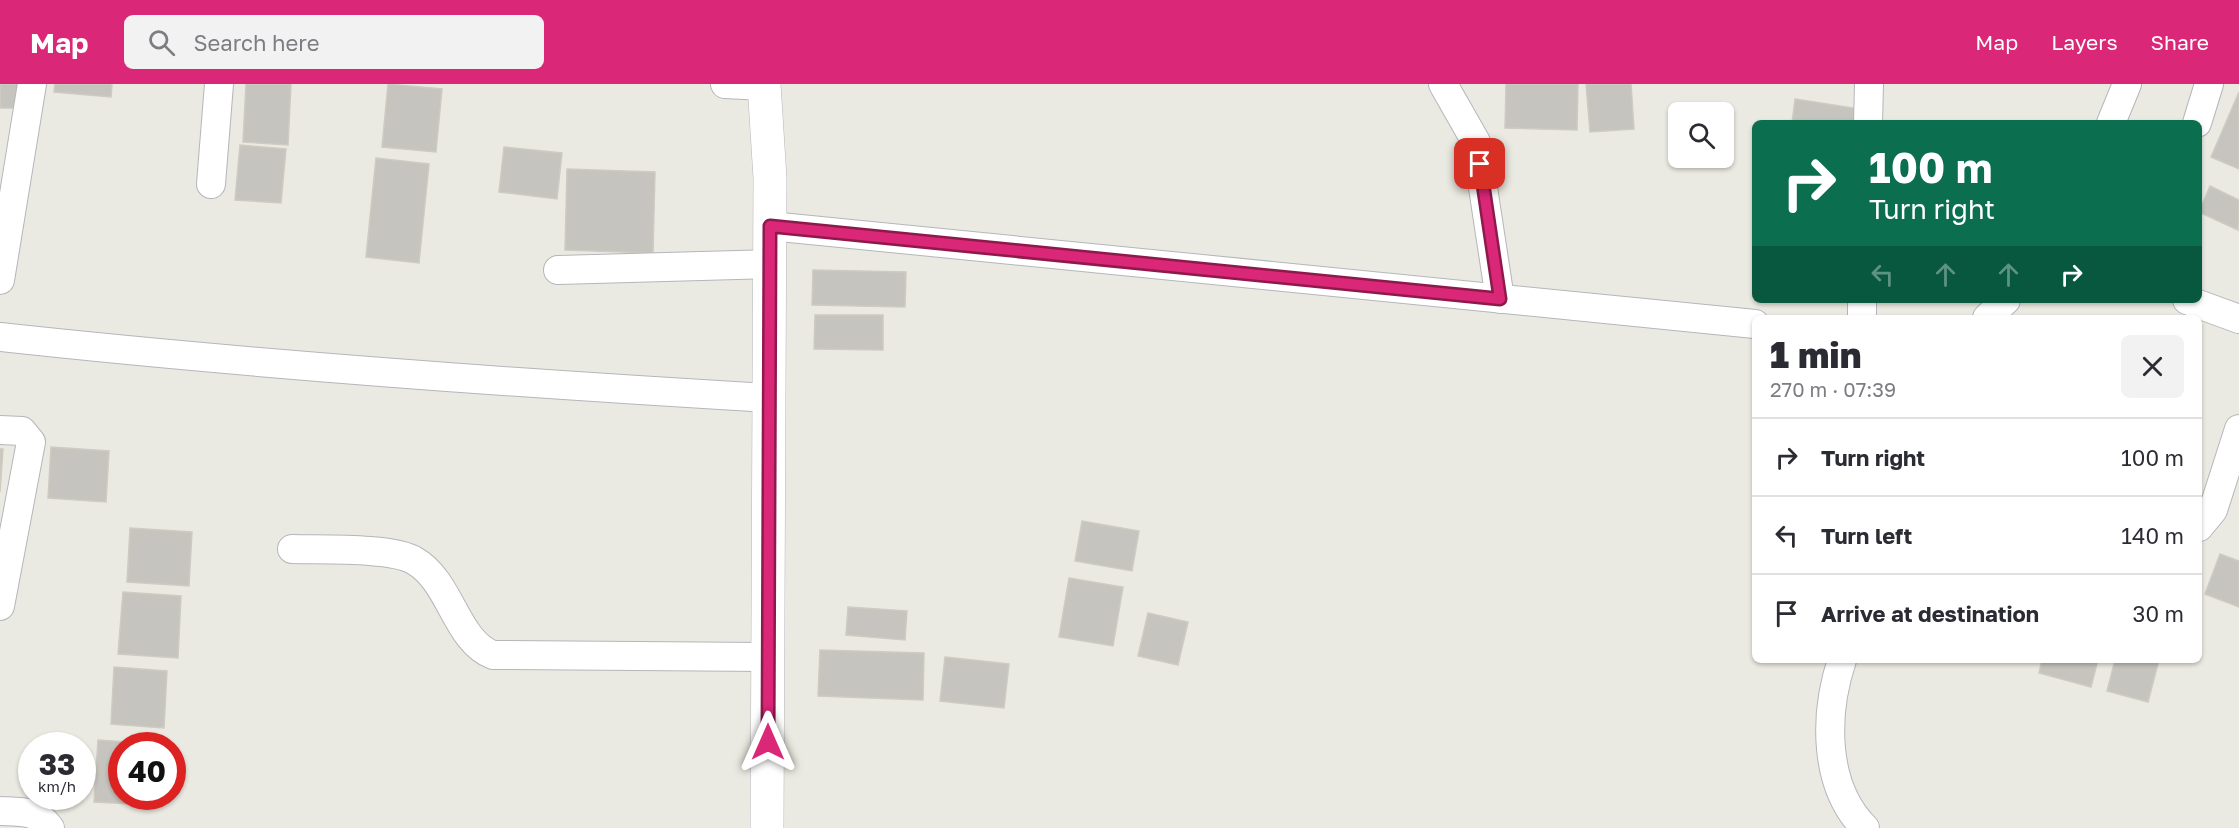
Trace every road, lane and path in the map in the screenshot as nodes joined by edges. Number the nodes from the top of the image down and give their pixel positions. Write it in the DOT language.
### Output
graph roads {
  1 [pos="32,84"];
  2 [pos="219,84"];
  3 [pos="725,84"];
  4 [pos="1443,84"];
  5 [pos="1869,84"];
  6 [pos="2127,84"];
  7 [pos="2209,84"];
  8 [pos="764,85"];
  9 [pos="1868,120"];
  10 [pos="2112,120"];
  11 [pos="2197,120"];
  12 [pos="211,184"];
  13 [pos="770,226"];
  14 [pos="770,264"];
  15 [pos="558,270"];
  16 [pos="0,280"];
  17 [pos="1500,299"];
  18 [pos="2003,303"];
  19 [pos="2195,303"];
  20 [pos="1990,315"];
  21 [pos="2239,319"];
  22 [pos="1752,324"];
  23 [pos="0,337"];
  24 [pos="769,398"];
  25 [pos="2239,429"];
  26 [pos="0,430"];
  27 [pos="2202,523"];
  28 [pos="292,549"];
  29 [pos="0,606"];
  30 [pos="768,657"];
  31 [pos="1841,663"];
  32 [pos="0,811"];
  33 [pos="50,828"];
  34 [pos="767,828"];
  35 [pos="1865,828"];
  1 -- 16 [label="street"];
  2 -- 12 [label="street"];
  3 -- 8 [label="street"];
  4 -- 17 [label="street"];
  5 -- 9 [label="street"];
  6 -- 10 [label="street"];
  7 -- 11 [label="street"];
  8 -- 13 [label="street"];
  13 -- 14 [label="street"];
  13 -- 17 [label="street"];
  14 -- 15 [label="street"];
  14 -- 24 [label="street"];
  17 -- 22 [label="street"];
  18 -- 20 [label="street"];
  19 -- 21 [label="street"];
  23 -- 24 [label="street"];
  24 -- 30 [label="street"];
  25 -- 27 [label="street"];
  26 -- 29 [label="street"];
  28 -- 30 [label="street"];
  30 -- 34 [label="street"];
  31 -- 35 [label="street"];
  32 -- 33 [label="street"];
}
